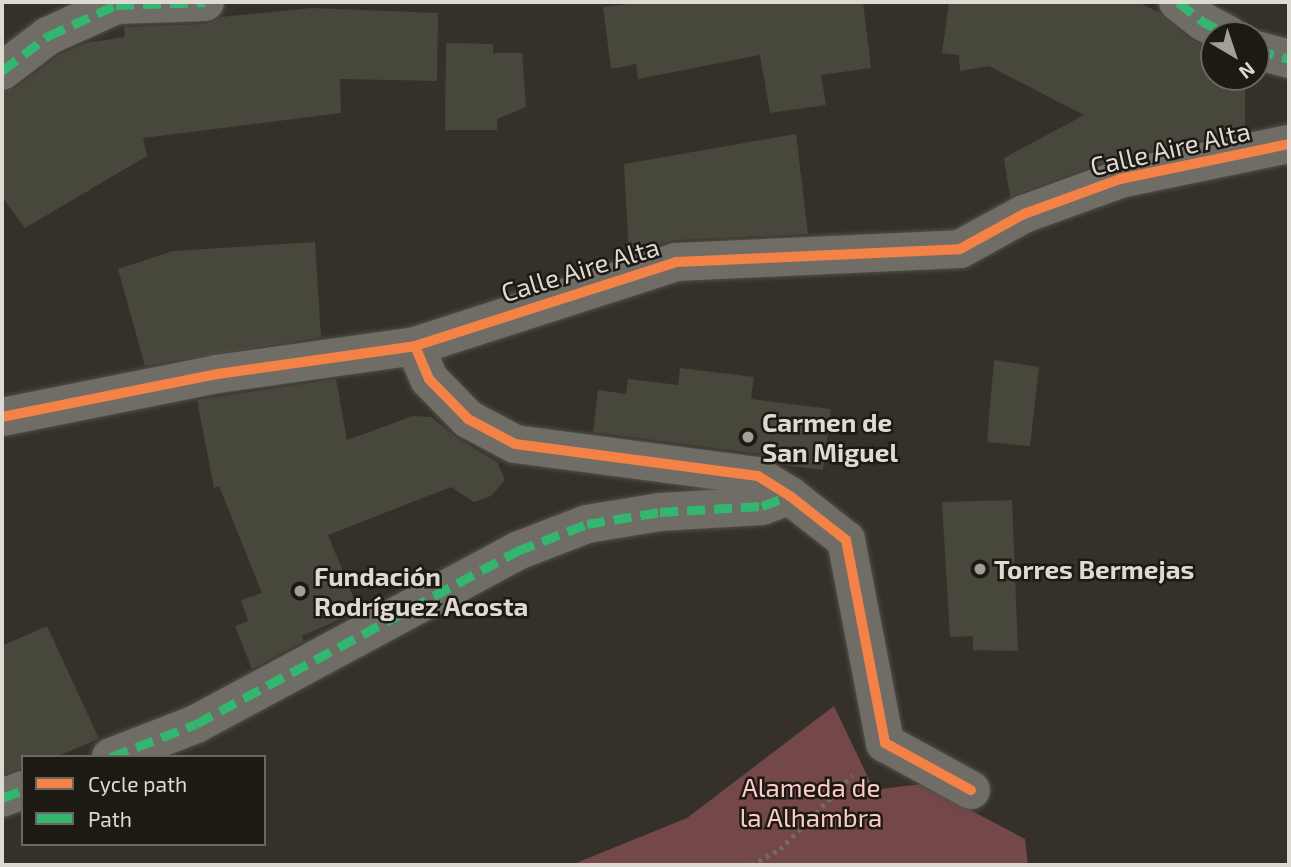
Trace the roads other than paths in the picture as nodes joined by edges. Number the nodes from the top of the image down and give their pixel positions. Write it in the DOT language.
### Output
graph roads {
  1 [pos="205,2"];
  2 [pos="1178,2"];
  3 [pos="1202,21"];
  4 [pos="1270,54"];
  5 [pos="1289,60"];
  6 [pos="2,71"];
  7 [pos="1289,144"];
  8 [pos="415,346"];
  9 [pos="2,417"];
  10 [pos="790,496"];
  11 [pos="116,755"];
  12 [pos="971,790"];
  13 [pos="21,791"];
  14 [pos="2,798"];
  1 -- 6 [label="street"];
  2 -- 3 [label="street"];
  4 -- 5 [label="street"];
  7 -- 8 [label="street, Calle Aire Alta"];
  8 -- 9 [label="street, Calle Aire Alta"];
  8 -- 10 [label="street"];
  10 -- 11 [label="street"];
  10 -- 12 [label="street"];
  13 -- 14 [label="street"];
}
